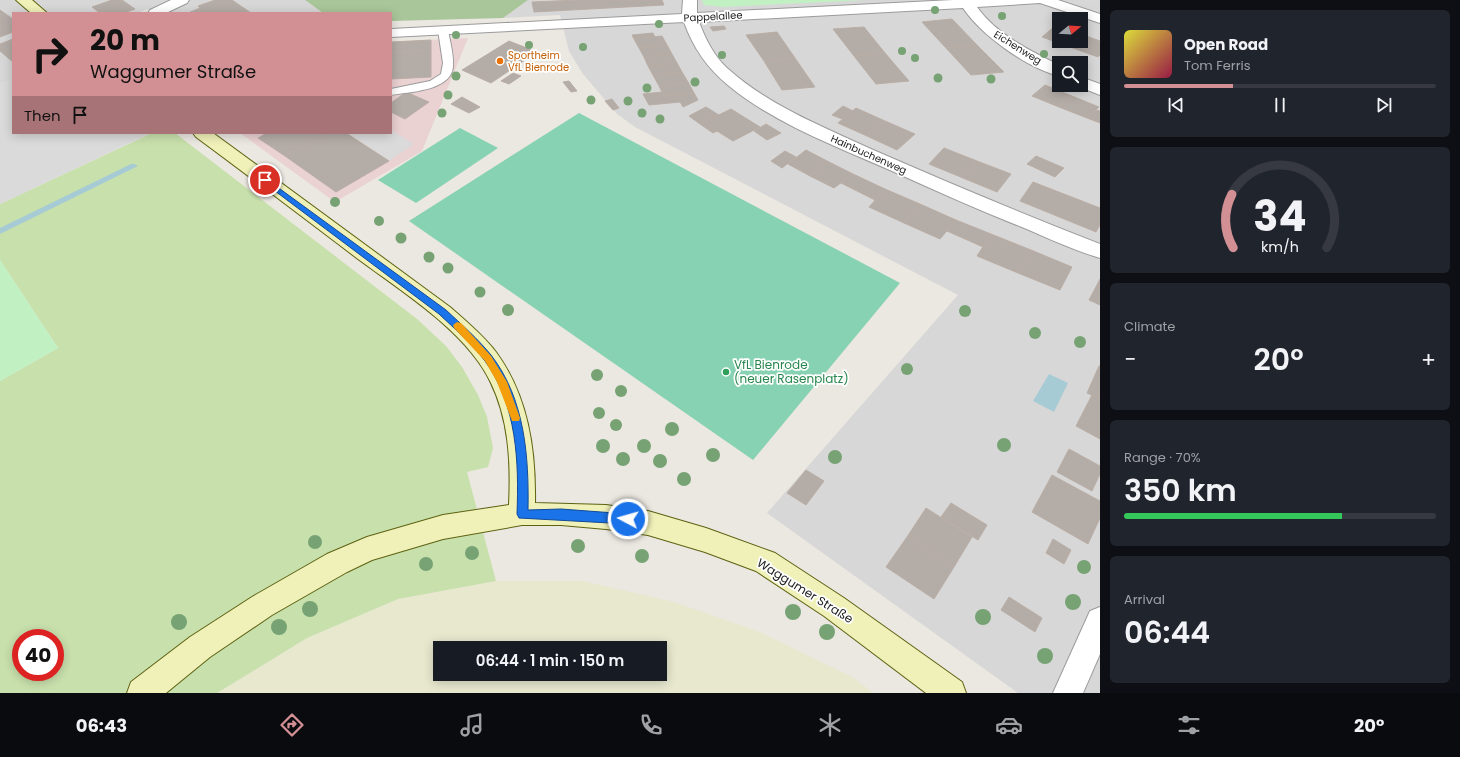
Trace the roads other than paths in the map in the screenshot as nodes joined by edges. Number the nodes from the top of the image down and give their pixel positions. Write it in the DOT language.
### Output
graph roads {
  1 [pos="23,0"];
  2 [pos="182,0"];
  3 [pos="1036,0"];
  4 [pos="1044,0"];
  5 [pos="966,1"];
  6 [pos="690,9"];
  7 [pos="39,12"];
  8 [pos="157,12"];
  9 [pos="1100,19"];
  10 [pos="443,30"];
  11 [pos="392,32"];
  12 [pos="1052,67"];
  13 [pos="1088,85"];
  14 [pos="1100,90"];
  15 [pos="392,92"];
  16 [pos="203,134"];
  17 [pos="1100,251"];
  18 [pos="522,514"];
  19 [pos="1100,621"];
  20 [pos="142,693"];
  21 [pos="951,693"];
  22 [pos="1068,693"];
  1 -- 7 [label="street"];
  2 -- 8 [label="street"];
  3 -- 5 [label="street, Pappelallee"];
  4 -- 9 [label="street"];
  5 -- 6 [label="street, Pappelallee"];
  5 -- 12 [label="street, Eichenweg"];
  6 -- 10 [label="street, Pappelallee"];
  6 -- 17 [label="street, Hainbuchenweg"];
  10 -- 11 [label="street, Pappelallee"];
  10 -- 15 [label="lane"];
  13 -- 14 [label="street"];
  16 -- 18 [label="street"];
  18 -- 20 [label="street, Waggumer Straße"];
  18 -- 21 [label="street, Waggumer Straße"];
  19 -- 22 [label="street"];
}
